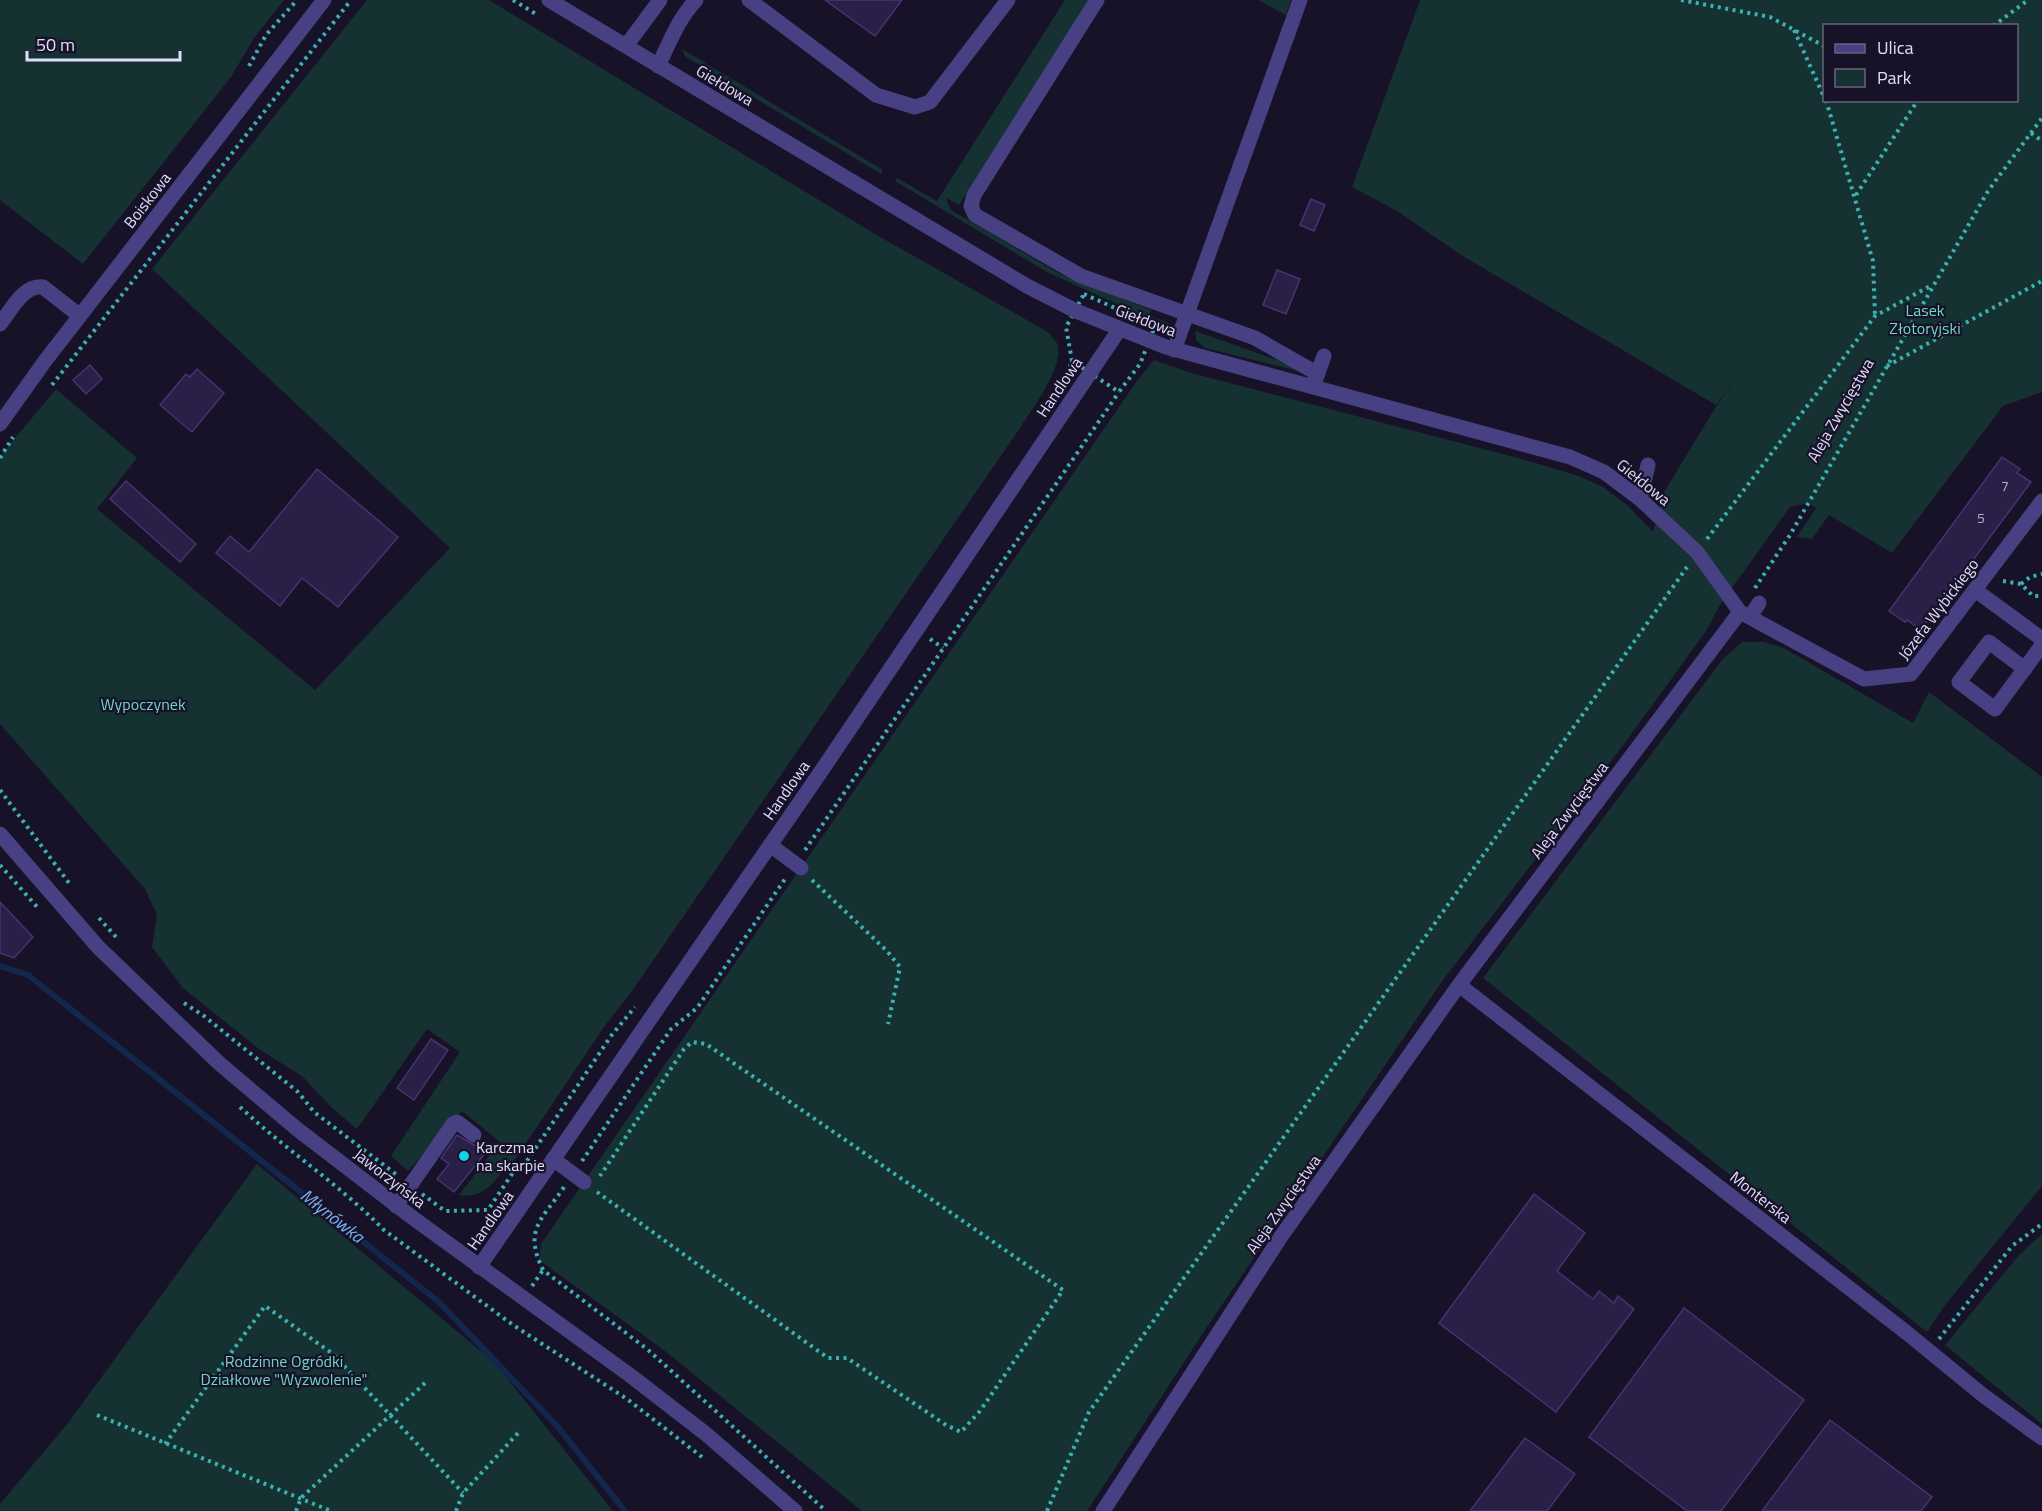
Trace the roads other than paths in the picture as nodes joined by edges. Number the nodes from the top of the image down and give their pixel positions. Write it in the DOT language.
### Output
graph roads {
  1 [pos="324,0"];
  2 [pos="549,0"];
  3 [pos="660,0"];
  4 [pos="696,0"];
  5 [pos="748,0"];
  6 [pos="1008,0"];
  7 [pos="1097,0"];
  8 [pos="1300,0"];
  9 [pos="626,46"];
  10 [pos="658,66"];
  11 [pos="1187,314"];
  12 [pos="80,316"];
  13 [pos="0,324"];
  14 [pos="1119,330"];
  15 [pos="1174,350"];
  16 [pos="1324,356"];
  17 [pos="1318,374"];
  18 [pos="1312,389"];
  19 [pos="0,424"];
  20 [pos="1648,465"];
  21 [pos="1640,499"];
  22 [pos="2042,501"];
  23 [pos="1975,590"];
  24 [pos="1759,603"];
  25 [pos="1745,615"];
  26 [pos="2042,639"];
  27 [pos="2042,645"];
  28 [pos="2025,669"];
  29 [pos="0,834"];
  30 [pos="770,845"];
  31 [pos="798,866"];
  32 [pos="1459,985"];
  33 [pos="474,1135"];
  34 [pos="553,1159"];
  35 [pos="583,1182"];
  36 [pos="396,1206"];
  37 [pos="479,1267"];
  38 [pos="2042,1438"];
  39 [pos="795,1511"];
  40 [pos="1103,1511"];
  1 -- 12 [label="street, Boiskowa"];
  2 -- 9 [label="street, Giełdowa"];
  3 -- 9 [label="street"];
  4 -- 10 [label="street"];
  5 -- 6 [label="street"];
  7 -- 11 [label="street"];
  8 -- 11 [label="street"];
  9 -- 10 [label="street, Giełdowa"];
  10 -- 14 [label="street, Giełdowa"];
  11 -- 15 [label="street"];
  11 -- 17 [label="street"];
  12 -- 13 [label="street"];
  12 -- 19 [label="street, Boiskowa"];
  14 -- 15 [label="street, Giełdowa"];
  14 -- 30 [label="street, Handlowa"];
  15 -- 18 [label="street, Giełdowa"];
  16 -- 17 [label="street"];
  17 -- 18 [label="street"];
  18 -- 21 [label="street, Giełdowa"];
  20 -- 21 [label="street"];
  21 -- 25 [label="street, Giełdowa"];
  22 -- 23 [label="street, Józefa Wybickiego"];
  23 -- 25 [label="street, Józefa Wybickiego"];
  23 -- 26 [label="street"];
  24 -- 25 [label="street"];
  25 -- 32 [label="street, Aleja Zwycięstwa"];
  27 -- 28 [label="street"];
  28 -- 28 [label="street"];
  29 -- 36 [label="street, Jaworzyńska"];
  30 -- 31 [label="street"];
  30 -- 34 [label="street, Handlowa"];
  32 -- 38 [label="street, Monterska"];
  32 -- 40 [label="street, Aleja Zwycięstwa"];
  33 -- 36 [label="street"];
  34 -- 35 [label="street"];
  34 -- 37 [label="street, Handlowa"];
  36 -- 37 [label="street, Jaworzyńska"];
  37 -- 39 [label="street, Jaworzyńska"];
}
